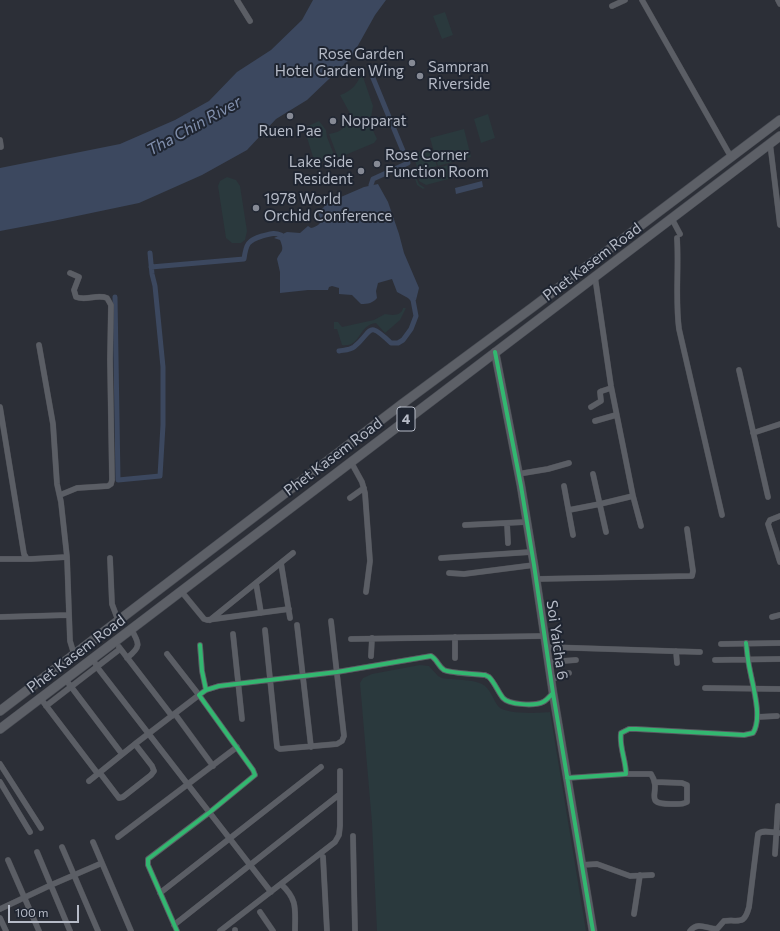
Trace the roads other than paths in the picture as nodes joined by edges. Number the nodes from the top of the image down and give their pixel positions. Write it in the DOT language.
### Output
graph roads {
  1 [pos="237,0"];
  2 [pos="625,0"];
  3 [pos="642,0"];
  4 [pos="778,0"];
  5 [pos="780,4"];
  6 [pos="612,6"];
  7 [pos="250,21"];
  8 [pos="780,120"];
  9 [pos="780,136"];
  10 [pos="0,140"];
  11 [pos="770,143"];
  12 [pos="1,146"];
  13 [pos="731,156"];
  14 [pos="671,220"];
  15 [pos="780,225"];
  16 [pos="70,273"];
  17 [pos="595,277"];
  18 [pos="39,345"];
  19 [pos="495,352"];
  20 [pos="739,370"];
  21 [pos="611,388"];
  22 [pos="0,407"];
  23 [pos="591,407"];
  24 [pos="616,415"];
  25 [pos="595,421"];
  26 [pos="780,424"];
  27 [pos="394,428"];
  28 [pos="753,433"];
  29 [pos="350,462"];
  30 [pos="569,463"];
  31 [pos="309,474"];
  32 [pos="518,474"];
  33 [pos="594,474"];
  34 [pos="564,486"];
  35 [pos="364,488"];
  36 [pos="60,495"];
  37 [pos="633,496"];
  38 [pos="304,497"];
  39 [pos="768,497"];
  40 [pos="350,498"];
  41 [pos="600,504"];
  42 [pos="569,510"];
  43 [pos="722,515"];
  44 [pos="780,516"];
  45 [pos="526,522"];
  46 [pos="507,523"];
  47 [pos="242,525"];
  48 [pos="464,525"];
  49 [pos="641,526"];
  50 [pos="687,528"];
  51 [pos="606,532"];
  52 [pos="573,535"];
  53 [pos="508,543"];
  54 [pos="532,552"];
  55 [pos="293,553"];
  56 [pos="67,557"];
  57 [pos="110,558"];
  58 [pos="441,558"];
  59 [pos="0,559"];
  60 [pos="27,559"];
  61 [pos="780,560"];
  62 [pos="281,563"];
  63 [pos="534,566"];
  64 [pos="449,573"];
  65 [pos="536,579"];
  66 [pos="256,583"];
  67 [pos="181,591"];
  68 [pos="366,592"];
  69 [pos="289,609"];
  70 [pos="261,613"];
  71 [pos="780,614"];
  72 [pos="70,615"];
  73 [pos="0,617"];
  74 [pos="772,617"];
  75 [pos="290,618"];
  76 [pos="118,620"];
  77 [pos="210,620"];
  78 [pos="331,621"];
  79 [pos="297,625"];
  80 [pos="131,629"];
  81 [pos="265,630"];
  82 [pos="233,634"];
  83 [pos="545,636"];
  84 [pos="455,637"];
  85 [pos="372,638"];
  86 [pos="351,639"];
  87 [pos="780,643"];
  88 [pos="721,644"];
  89 [pos="746,644"];
  90 [pos="118,645"];
  91 [pos="200,645"];
  92 [pos="546,647"];
  93 [pos="676,651"];
  94 [pos="700,652"];
  95 [pos="74,654"];
  96 [pos="167,654"];
  97 [pos="371,656"];
  98 [pos="127,658"];
  99 [pos="455,658"];
  100 [pos="780,659"];
  101 [pos="576,660"];
  102 [pos="715,660"];
  103 [pos="748,660"];
  104 [pos="549,662"];
  105 [pos="95,663"];
  106 [pos="677,663"];
  107 [pos="337,672"];
  108 [pos="569,673"];
  109 [pos="302,676"];
  110 [pos="270,680"];
  111 [pos="551,680"];
  112 [pos="68,683"];
  113 [pos="238,684"];
  114 [pos="705,688"];
  115 [pos="754,689"];
  116 [pos="780,689"];
  117 [pos="206,690"];
  118 [pos="553,693"];
  119 [pos="199,696"];
  120 [pos="40,703"];
  121 [pos="0,711"];
  122 [pos="173,715"];
  123 [pos="777,716"];
  124 [pos="757,717"];
  125 [pos="242,720"];
  126 [pos="0,729"];
  127 [pos="149,733"];
  128 [pos="135,744"];
  129 [pos="237,747"];
  130 [pos="311,747"];
  131 [pos="122,754"];
  132 [pos="0,764"];
  133 [pos="213,766"];
  134 [pos="320,767"];
  135 [pos="340,771"];
  136 [pos="99,773"];
  137 [pos="626,774"];
  138 [pos="567,778"];
  139 [pos="89,781"];
  140 [pos="0,782"];
  141 [pos="655,782"];
  142 [pos="188,783"];
  143 [pos="340,794"];
  144 [pos="778,806"];
  145 [pos="210,812"];
  146 [pos="41,828"];
  147 [pos="30,832"];
  148 [pos="778,833"];
  149 [pos="353,836"];
  150 [pos="118,837"];
  151 [pos="230,838"];
  152 [pos="93,842"];
  153 [pos="62,847"];
  154 [pos="37,852"];
  155 [pos="775,854"];
  156 [pos="324,857"];
  157 [pos="8,860"];
  158 [pos="102,863"];
  159 [pos="581,864"];
  160 [pos="251,865"];
  161 [pos="74,875"];
  162 [pos="640,875"];
  163 [pos="652,875"];
  164 [pos="51,884"];
  165 [pos="281,884"];
  166 [pos="271,892"];
  167 [pos="160,893"];
  168 [pos="24,897"];
  169 [pos="0,909"];
  170 [pos="260,912"];
  171 [pos="634,914"];
  172 [pos="0,918"];
  173 [pos="175,928"];
  174 [pos="6,931"];
  175 [pos="39,931"];
  176 [pos="70,931"];
  177 [pos="98,931"];
  178 [pos="131,931"];
  179 [pos="220,931"];
  180 [pos="273,931"];
  181 [pos="295,931"];
  182 [pos="327,931"];
  183 [pos="354,931"];
  184 [pos="592,931"];
  185 [pos="690,931"];
  1 -- 7 [label="street"];
  2 -- 6 [label="street"];
  3 -- 13 [label="street"];
  4 -- 5 [label="street"];
  8 -- 13 [label="main road, Phet Kasem Road / 4"];
  9 -- 11 [label="main road, Phet Kasem Road / 4"];
  10 -- 12 [label="street"];
  11 -- 14 [label="main road, Phet Kasem Road / 4"];
  11 -- 15 [label="street"];
  13 -- 31 [label="main road, Phet Kasem Road / 4"];
  14 -- 17 [label="main road, Phet Kasem Road / 4"];
  14 -- 43 [label="street"];
  16 -- 36 [label="street"];
  17 -- 19 [label="main road, Phet Kasem Road / 4"];
  17 -- 21 [label="street"];
  18 -- 36 [label="street"];
  19 -- 27 [label="main road, Phet Kasem Road / 4"];
  19 -- 32 [label="street, Soi Yaicha 6"];
  20 -- 28 [label="street"];
  21 -- 23 [label="street"];
  21 -- 24 [label="street"];
  22 -- 60 [label="street"];
  24 -- 25 [label="street"];
  24 -- 37 [label="street"];
  26 -- 28 [label="street"];
  27 -- 29 [label="main road, Phet Kasem Road / 4"];
  27 -- 31 [label="main road"];
  28 -- 39 [label="street"];
  29 -- 35 [label="street"];
  29 -- 38 [label="main road, Phet Kasem Road / 4"];
  30 -- 32 [label="street"];
  31 -- 47 [label="main road, Phet Kasem Road / 4"];
  32 -- 45 [label="street, Soi Yaicha 6"];
  33 -- 41 [label="street"];
  34 -- 42 [label="street"];
  35 -- 40 [label="street"];
  35 -- 68 [label="street"];
  36 -- 56 [label="street"];
  37 -- 41 [label="street"];
  37 -- 49 [label="street"];
  38 -- 47 [label="main road"];
  38 -- 67 [label="main road, Phet Kasem Road / 4"];
  41 -- 42 [label="street"];
  41 -- 51 [label="street"];
  42 -- 52 [label="street"];
  44 -- 61 [label="street"];
  45 -- 46 [label="street"];
  45 -- 54 [label="street, Soi Yaicha 6"];
  46 -- 48 [label="street"];
  46 -- 53 [label="street"];
  47 -- 76 [label="main road, Phet Kasem Road / 4"];
  50 -- 65 [label="street"];
  54 -- 58 [label="street"];
  54 -- 63 [label="street, Soi Yaicha 6"];
  55 -- 62 [label="street"];
  56 -- 60 [label="street"];
  56 -- 72 [label="street"];
  57 -- 76 [label="street"];
  59 -- 60 [label="street"];
  62 -- 66 [label="street"];
  62 -- 69 [label="street"];
  63 -- 64 [label="street"];
  63 -- 65 [label="street, Soi Yaicha 6"];
  65 -- 83 [label="street, Soi Yaicha 6"];
  66 -- 70 [label="street"];
  66 -- 77 [label="street"];
  67 -- 77 [label="street"];
  67 -- 80 [label="main road, Phet Kasem Road / 4"];
  69 -- 70 [label="street"];
  69 -- 75 [label="street"];
  70 -- 77 [label="street"];
  71 -- 74 [label="street"];
  72 -- 73 [label="street"];
  72 -- 95 [label="street"];
  76 -- 95 [label="main road, Phet Kasem Road / 4"];
  78 -- 107 [label="street"];
  79 -- 109 [label="street"];
  80 -- 90 [label="main road, Phet Kasem Road / 4"];
  80 -- 98 [label="street"];
  81 -- 110 [label="street"];
  82 -- 113 [label="street"];
  83 -- 84 [label="street"];
  83 -- 92 [label="street, Soi Yaicha 6"];
  84 -- 85 [label="street"];
  84 -- 99 [label="street"];
  85 -- 86 [label="street"];
  85 -- 97 [label="street"];
  87 -- 89 [label="street"];
  88 -- 89 [label="street"];
  89 -- 103 [label="street"];
  90 -- 98 [label="street"];
  90 -- 105 [label="main road, Phet Kasem Road / 4"];
  91 -- 117 [label="street"];
  92 -- 93 [label="street"];
  92 -- 104 [label="street, Soi Yaicha 6"];
  93 -- 94 [label="street"];
  93 -- 106 [label="street"];
  95 -- 121 [label="main road, Phet Kasem Road / 4"];
  96 -- 119 [label="street"];
  98 -- 122 [label="street"];
  100 -- 103 [label="street"];
  101 -- 104 [label="street"];
  102 -- 103 [label="street"];
  103 -- 115 [label="street"];
  104 -- 111 [label="street, Soi Yaicha 6"];
  105 -- 112 [label="main road, Phet Kasem Road / 4"];
  105 -- 127 [label="street"];
  107 -- 109 [label="street"];
  107 -- 118 [label="street"];
  107 -- 130 [label="street"];
  108 -- 111 [label="street"];
  109 -- 110 [label="street"];
  109 -- 130 [label="street"];
  110 -- 113 [label="street"];
  110 -- 130 [label="street"];
  111 -- 118 [label="street, Soi Yaicha 6"];
  112 -- 120 [label="main road, Phet Kasem Road / 4"];
  112 -- 131 [label="street"];
  113 -- 117 [label="street"];
  113 -- 125 [label="street"];
  114 -- 115 [label="street"];
  115 -- 116 [label="street"];
  115 -- 124 [label="street"];
  117 -- 119 [label="street"];
  118 -- 138 [label="street, Soi Yaicha 6"];
  119 -- 122 [label="street"];
  119 -- 129 [label="street"];
  120 -- 126 [label="main road, Phet Kasem Road / 4"];
  120 -- 136 [label="street"];
  122 -- 127 [label="street"];
  122 -- 133 [label="street"];
  123 -- 124 [label="street"];
  124 -- 137 [label="street"];
  127 -- 128 [label="street"];
  127 -- 142 [label="street"];
  128 -- 131 [label="street"];
  128 -- 136 [label="street"];
  129 -- 133 [label="street"];
  129 -- 145 [label="street"];
  131 -- 136 [label="street"];
  132 -- 146 [label="street"];
  133 -- 142 [label="street"];
  134 -- 151 [label="street"];
  135 -- 143 [label="street"];
  136 -- 139 [label="street"];
  137 -- 138 [label="street"];
  137 -- 141 [label="street"];
  138 -- 159 [label="street, Soi Yaicha 6"];
  140 -- 147 [label="street"];
  141 -- 141 [label="street"];
  142 -- 145 [label="street"];
  142 -- 150 [label="street"];
  143 -- 160 [label="street"];
  143 -- 165 [label="street"];
  144 -- 148 [label="street"];
  145 -- 151 [label="street"];
  145 -- 167 [label="street"];
  148 -- 155 [label="street"];
  148 -- 185 [label="street"];
  149 -- 183 [label="street"];
  151 -- 160 [label="street"];
  151 -- 167 [label="street"];
  152 -- 158 [label="street"];
  153 -- 161 [label="street"];
  154 -- 164 [label="street"];
  156 -- 182 [label="street"];
  157 -- 168 [label="street"];
  158 -- 161 [label="street"];
  158 -- 178 [label="street"];
  159 -- 162 [label="street"];
  159 -- 184 [label="street, Soi Yaicha 6"];
  160 -- 166 [label="street"];
  160 -- 173 [label="street"];
  161 -- 164 [label="street"];
  161 -- 177 [label="street"];
  162 -- 163 [label="street"];
  162 -- 171 [label="street"];
  164 -- 168 [label="street"];
  164 -- 176 [label="street"];
  165 -- 166 [label="street"];
  165 -- 181 [label="street"];
  166 -- 179 [label="street"];
  167 -- 173 [label="street"];
  168 -- 169 [label="street"];
  168 -- 175 [label="street"];
  170 -- 180 [label="street"];
  172 -- 174 [label="street"];
}
